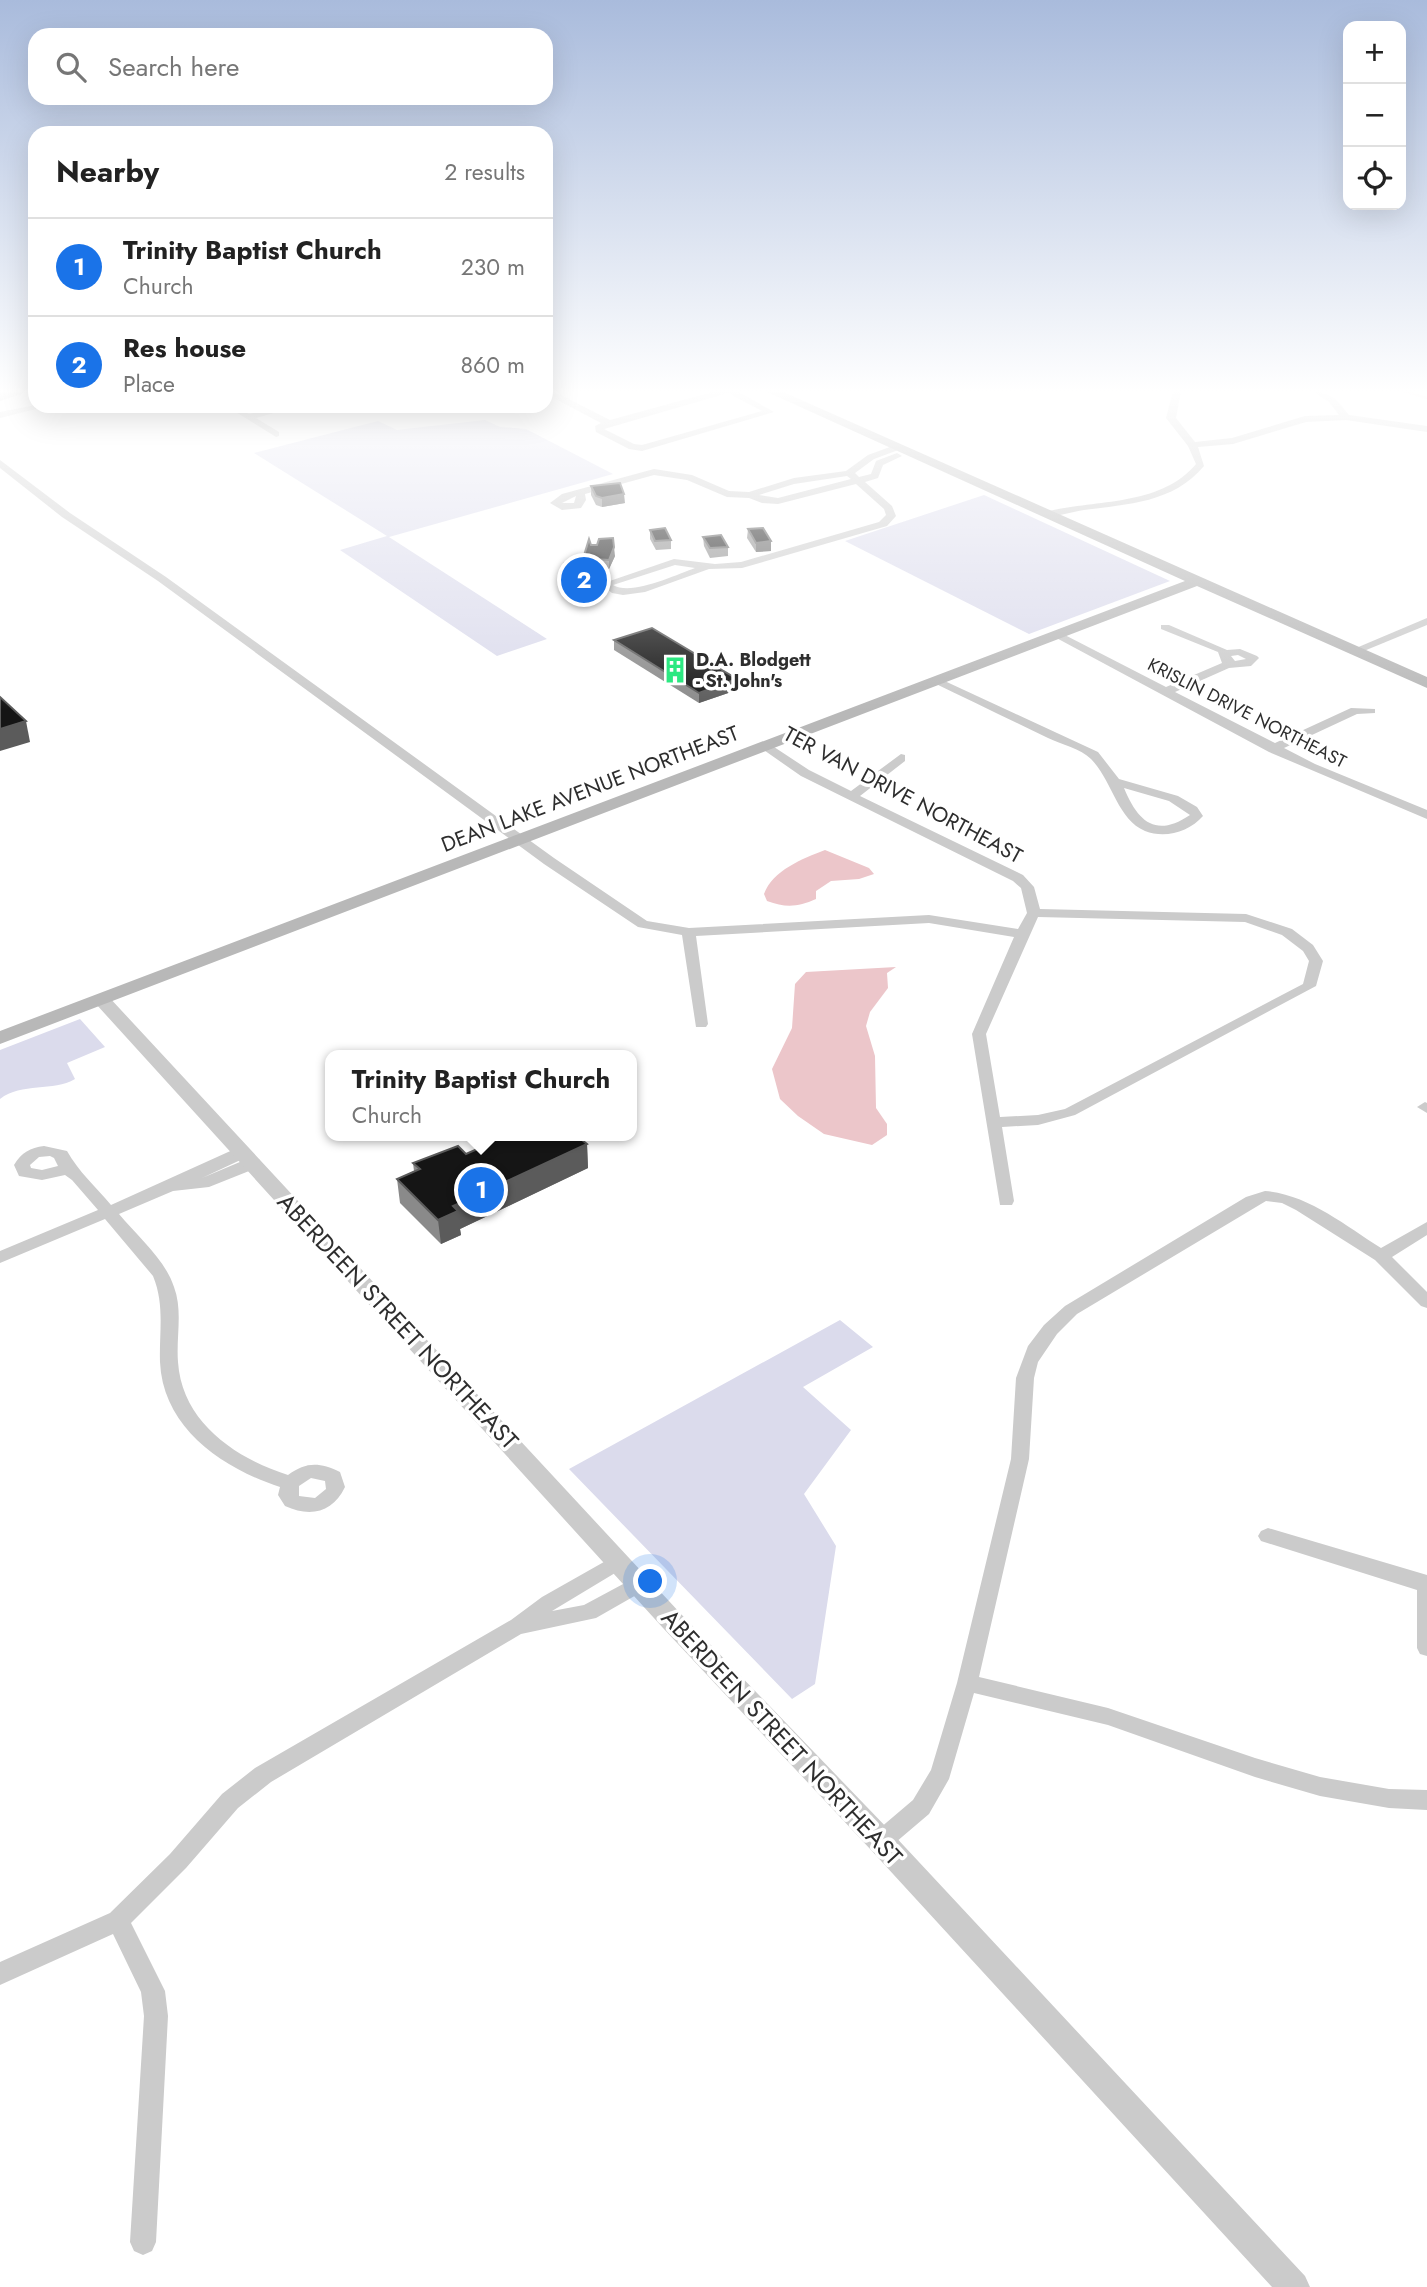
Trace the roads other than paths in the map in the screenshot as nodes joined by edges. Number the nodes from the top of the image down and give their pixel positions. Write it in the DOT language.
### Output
graph roads {
  1 [pos="45,498"];
  2 [pos="757,498"];
  3 [pos="794,498"];
  4 [pos="878,498"];
  5 [pos="1013,498"];
  6 [pos="1145,498"];
  7 [pos="1049,514"];
  8 [pos="709,566"];
  9 [pos="1197,580"];
  10 [pos="1427,621"];
  11 [pos="1166,627"];
  12 [pos="1055,634"];
  13 [pos="1355,651"];
  14 [pos="936,680"];
  15 [pos="1427,683"];
  16 [pos="1167,691"];
  17 [pos="1371,711"];
  18 [pos="764,746"];
  19 [pos="1273,749"];
  20 [pos="901,758"];
  21 [pos="1115,782"];
  22 [pos="852,796"];
  23 [pos="1427,815"];
  24 [pos="520,839"];
  25 [pos="1034,913"];
  26 [pos="689,932"];
  27 [pos="1022,934"];
  28 [pos="102,1000"];
  29 [pos="701,1024"];
  30 [pos="0,1038"];
  31 [pos="995,1122"];
  32 [pos="248,1158"];
  33 [pos="67,1169"];
  34 [pos="1006,1201"];
  35 [pos="108,1211"];
  36 [pos="1427,1227"];
  37 [pos="1381,1256"];
  38 [pos="0,1257"];
  39 [pos="1427,1302"];
  40 [pos="289,1483"];
  41 [pos="1269,1536"];
  42 [pos="618,1562"];
  43 [pos="638,1584"];
  44 [pos="1427,1584"];
  45 [pos="518,1626"];
  46 [pos="1427,1648"];
  47 [pos="967,1683"];
  48 [pos="1427,1800"];
  49 [pos="881,1841"];
  50 [pos="118,1920"];
  51 [pos="0,1973"];
  52 [pos="143,2242"];
  53 [pos="1294,2287"];
  1 -- 24 [label="street"];
  2 -- 3 [label="street"];
  4 -- 8 [label="street"];
  5 -- 7 [label="main road"];
  6 -- 7 [label="street"];
  7 -- 9 [label="main road"];
  8 -- 8 [label="street"];
  9 -- 12 [label="main road, DEAN LAKE AVENUE NORTHEAST"];
  9 -- 13 [label="main road"];
  10 -- 13 [label="street"];
  11 -- 16 [label="street"];
  12 -- 14 [label="main road, DEAN LAKE AVENUE NORTHEAST"];
  12 -- 16 [label="street, KRISLIN DRIVE NORTHEAST"];
  13 -- 15 [label="main road"];
  14 -- 18 [label="main road, DEAN LAKE AVENUE NORTHEAST"];
  14 -- 21 [label="street"];
  16 -- 19 [label="street, KRISLIN DRIVE NORTHEAST"];
  17 -- 19 [label="street"];
  18 -- 22 [label="street, TER VAN DRIVE NORTHEAST"];
  18 -- 24 [label="main road, DEAN LAKE AVENUE NORTHEAST"];
  19 -- 23 [label="street, KRISLIN DRIVE NORTHEAST"];
  20 -- 22 [label="street"];
  21 -- 21 [label="street"];
  22 -- 25 [label="street, TER VAN DRIVE NORTHEAST"];
  24 -- 26 [label="street"];
  24 -- 28 [label="main road, DEAN LAKE AVENUE NORTHEAST"];
  25 -- 27 [label="street"];
  25 -- 31 [label="street"];
  26 -- 27 [label="street"];
  26 -- 29 [label="street"];
  27 -- 31 [label="street"];
  28 -- 30 [label="main road, DEAN LAKE AVENUE NORTHEAST"];
  28 -- 32 [label="street, ABERDEEN STREET NORTHEAST"];
  31 -- 34 [label="street"];
  32 -- 35 [label="street"];
  32 -- 42 [label="street, ABERDEEN STREET NORTHEAST"];
  33 -- 35 [label="street"];
  35 -- 38 [label="street"];
  35 -- 40 [label="street"];
  36 -- 37 [label="street"];
  37 -- 39 [label="street"];
  37 -- 47 [label="street"];
  41 -- 44 [label="street"];
  42 -- 43 [label="street, ABERDEEN STREET NORTHEAST"];
  42 -- 45 [label="street"];
  43 -- 45 [label="street"];
  43 -- 49 [label="street, ABERDEEN STREET NORTHEAST"];
  44 -- 46 [label="street"];
  45 -- 50 [label="street"];
  47 -- 48 [label="street"];
  47 -- 49 [label="street"];
  49 -- 53 [label="street, ABERDEEN STREET NORTHEAST"];
  50 -- 51 [label="street"];
  50 -- 52 [label="street"];
}
